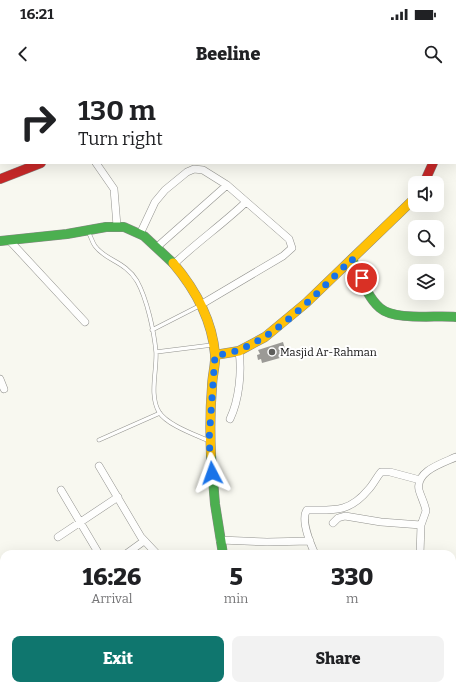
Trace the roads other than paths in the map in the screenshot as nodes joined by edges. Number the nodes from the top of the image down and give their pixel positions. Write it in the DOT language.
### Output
graph roads {
  1 [pos="27,164"];
  2 [pos="38,164"];
  3 [pos="97,164"];
  4 [pos="433,164"];
  5 [pos="0,173"];
  6 [pos="427,176"];
  7 [pos="0,179"];
  8 [pos="227,185"];
  9 [pos="246,202"];
  10 [pos="408,205"];
  11 [pos="117,226"];
  12 [pos="88,231"];
  13 [pos="140,234"];
  14 [pos="4,241"];
  15 [pos="157,247"];
  16 [pos="352,259"];
  17 [pos="174,264"];
  18 [pos="202,304"];
  19 [pos="456,318"];
  20 [pos="85,322"];
  21 [pos="152,330"];
  22 [pos="214,345"];
  23 [pos="239,351"];
  24 [pos="156,352"];
  25 [pos="215,355"];
  26 [pos="0,379"];
  27 [pos="4,389"];
  28 [pos="160,413"];
  29 [pos="230,419"];
  30 [pos="100,440"];
  31 [pos="209,441"];
  32 [pos="456,457"];
  33 [pos="99,466"];
  34 [pos="420,480"];
  35 [pos="62,490"];
  36 [pos="118,497"];
  37 [pos="80,522"];
  38 [pos="333,523"];
  39 [pos="421,525"];
  40 [pos="58,537"];
  41 [pos="220,540"];
  42 [pos="144,541"];
  43 [pos="310,541"];
  44 [pos="97,550"];
  45 [pos="132,550"];
  46 [pos="152,550"];
  47 [pos="222,550"];
  48 [pos="313,550"];
  49 [pos="420,550"];
  1 -- 5 [label="street"];
  2 -- 7 [label="street"];
  3 -- 11 [label="street"];
  4 -- 6 [label="street"];
  8 -- 9 [label="street"];
  8 -- 13 [label="street"];
  8 -- 15 [label="street"];
  9 -- 17 [label="street"];
  9 -- 18 [label="street"];
  10 -- 16 [label="street"];
  11 -- 12 [label="street"];
  11 -- 13 [label="street"];
  12 -- 14 [label="street"];
  12 -- 21 [label="lane"];
  13 -- 15 [label="street"];
  14 -- 20 [label="street"];
  15 -- 17 [label="street"];
  16 -- 19 [label="street"];
  16 -- 23 [label="street"];
  17 -- 18 [label="street"];
  18 -- 21 [label="lane"];
  18 -- 22 [label="street"];
  21 -- 24 [label="lane"];
  22 -- 24 [label="lane"];
  22 -- 25 [label="street"];
  23 -- 25 [label="street"];
  23 -- 29 [label="street"];
  24 -- 28 [label="lane"];
  25 -- 31 [label="street"];
  26 -- 27 [label="street"];
  28 -- 30 [label="lane"];
  28 -- 31 [label="lane"];
  31 -- 41 [label="street"];
  32 -- 34 [label="street"];
  33 -- 36 [label="street"];
  34 -- 39 [label="street"];
  34 -- 43 [label="street"];
  35 -- 37 [label="street"];
  36 -- 37 [label="street"];
  36 -- 42 [label="street"];
  37 -- 40 [label="street"];
  37 -- 44 [label="street"];
  38 -- 39 [label="street"];
  39 -- 49 [label="street"];
  41 -- 43 [label="street"];
  41 -- 47 [label="street"];
  42 -- 45 [label="street"];
  42 -- 46 [label="street"];
  43 -- 48 [label="street"];
}
